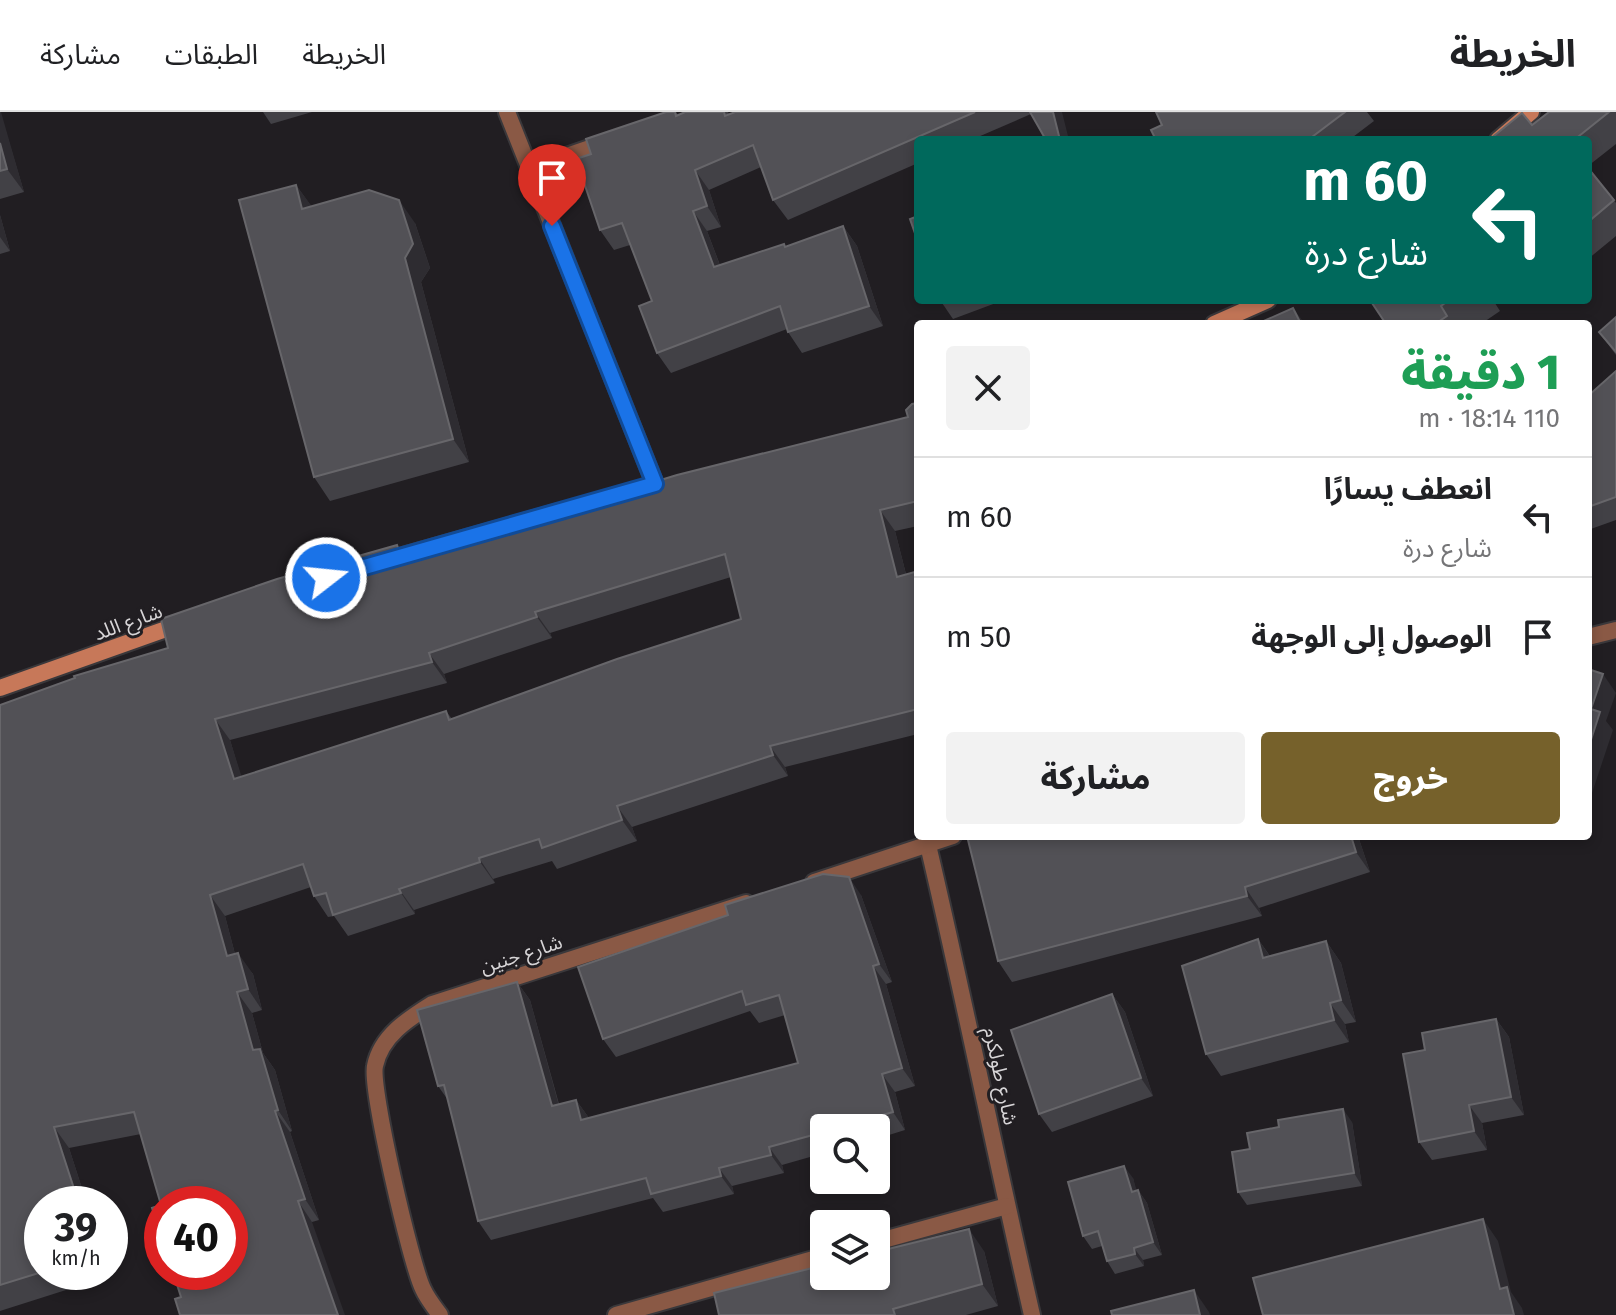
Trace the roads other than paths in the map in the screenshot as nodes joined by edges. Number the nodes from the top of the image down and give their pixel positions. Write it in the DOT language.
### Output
graph roads {
  1 [pos="507,112"];
  2 [pos="1531,112"];
  3 [pos="1503,136"];
  4 [pos="619,138"];
  5 [pos="529,169"];
  6 [pos="1259,304"];
  7 [pos="1223,320"];
  8 [pos="655,484"];
  9 [pos="580,506"];
  10 [pos="371,565"];
  11 [pos="205,616"];
  12 [pos="1616,630"];
  13 [pos="1592,636"];
  14 [pos="0,688"];
  15 [pos="942,840"];
  16 [pos="928,845"];
  17 [pos="795,888"];
  18 [pos="766,897"];
  19 [pos="1007,1206"];
  20 [pos="890,1238"];
  21 [pos="810,1260"];
  22 [pos="440,1315"];
  23 [pos="616,1315"];
  24 [pos="1032,1315"];
  1 -- 5 [label="street"];
  2 -- 3 [label="street"];
  4 -- 5 [label="street"];
  5 -- 8 [label="street"];
  6 -- 7 [label="street"];
  9 -- 10 [label="street"];
  11 -- 14 [label="street, شارع اللد"];
  12 -- 13 [label="street"];
  15 -- 16 [label="street"];
  16 -- 17 [label="street"];
  16 -- 19 [label="street, شارع طولكرم"];
  18 -- 22 [label="street, شارع جنين"];
  19 -- 20 [label="street"];
  19 -- 24 [label="street, شارع طولكرم"];
  21 -- 23 [label="street"];
}
